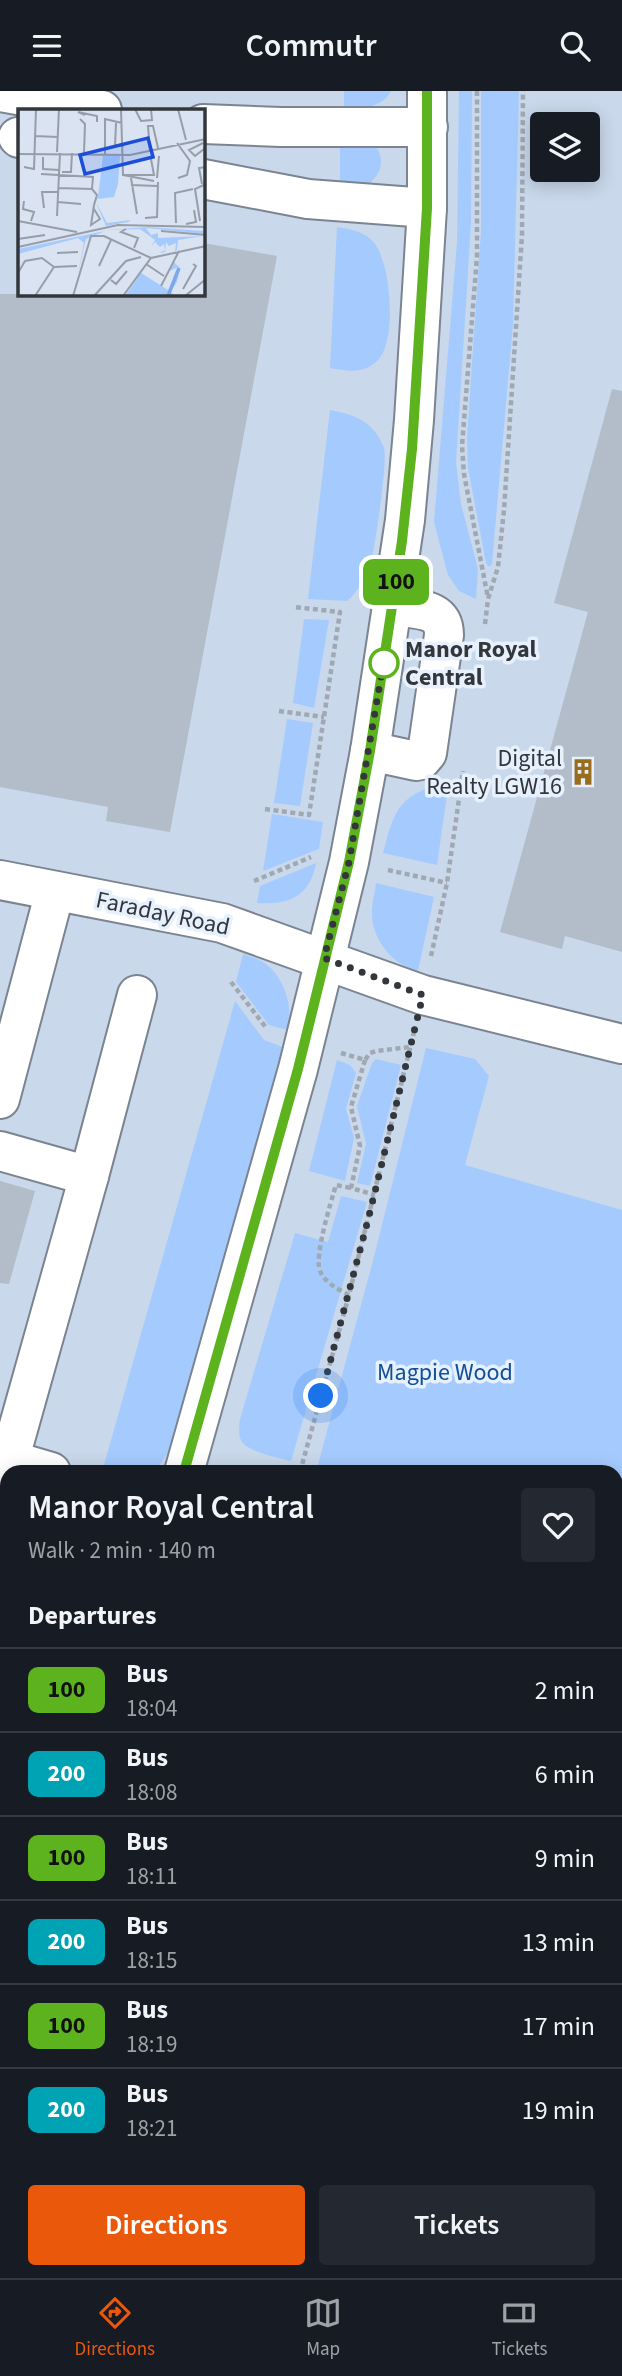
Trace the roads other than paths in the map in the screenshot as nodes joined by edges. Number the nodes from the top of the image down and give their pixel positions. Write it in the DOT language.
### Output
graph roads {
  1 [pos="0,92"];
  2 [pos="96,109"];
  3 [pos="428,109"];
  4 [pos="205,124"];
  5 [pos="205,179"];
  6 [pos="427,208"];
  7 [pos="393,606"];
  8 [pos="370,751"];
  9 [pos="0,880"];
  10 [pos="55,891"];
  11 [pos="324,958"];
  12 [pos="137,995"];
  13 [pos="607,1040"];
  14 [pos="0,1099"];
  15 [pos="0,1151"];
  16 [pos="89,1176"];
  17 [pos="8,1465"];
  18 [pos="186,1465"];
  1 -- 2 [label="street"];
  3 -- 4 [label="street"];
  3 -- 6 [label="street"];
  5 -- 6 [label="street"];
  6 -- 7 [label="street"];
  7 -- 8 [label="street"];
  7 -- 8 [label="street"];
  8 -- 11 [label="street"];
  9 -- 10 [label="street, Faraday Road"];
  10 -- 11 [label="street, Faraday Road"];
  10 -- 14 [label="street"];
  11 -- 13 [label="street, Faraday Road"];
  11 -- 18 [label="street"];
  12 -- 16 [label="street"];
  15 -- 16 [label="street"];
  16 -- 17 [label="street"];
}
